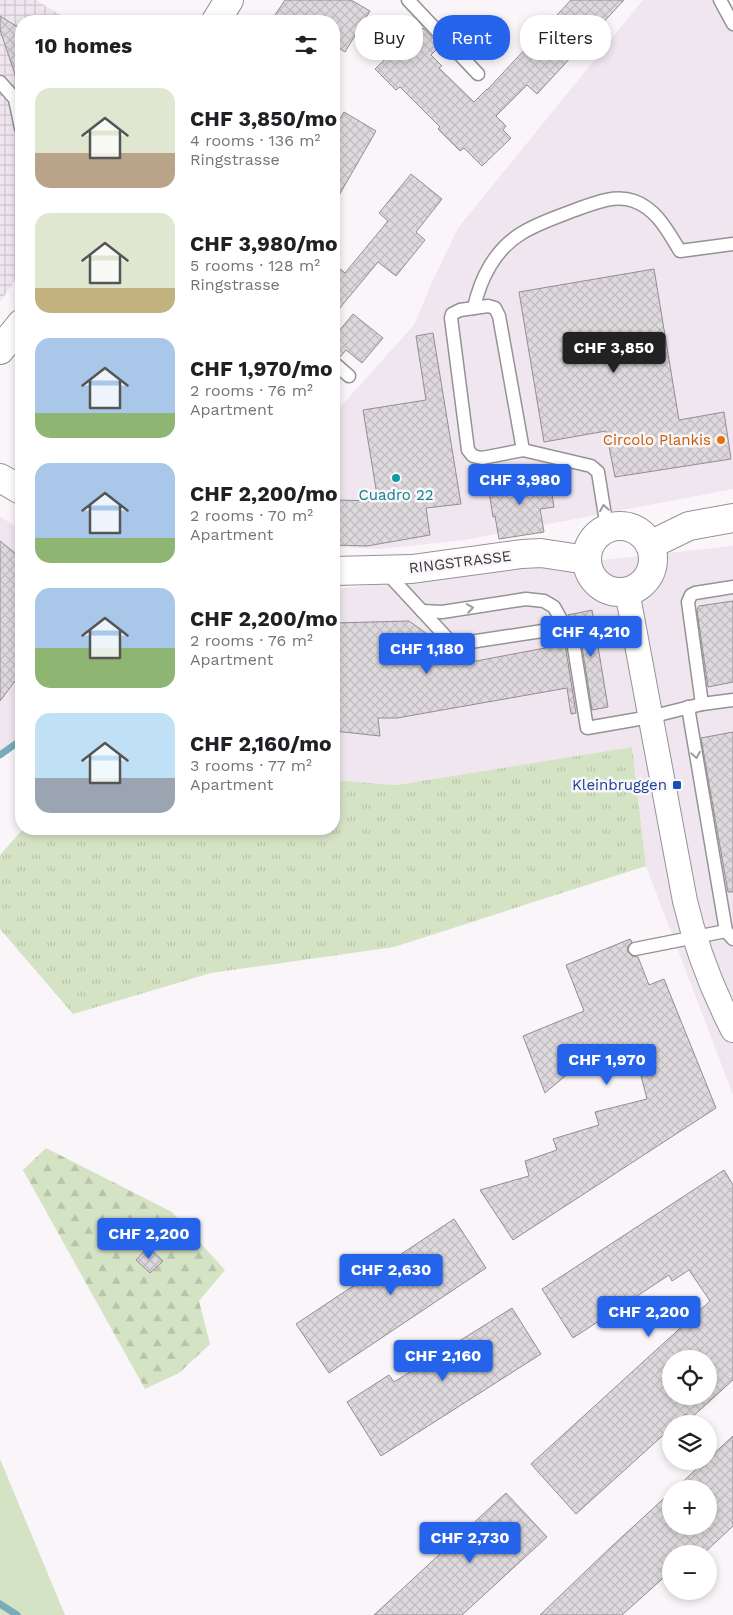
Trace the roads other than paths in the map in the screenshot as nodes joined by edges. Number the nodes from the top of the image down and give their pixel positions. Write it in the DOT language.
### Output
graph roads {
  1 [pos="229,0"];
  2 [pos="408,0"];
  3 [pos="720,0"];
  4 [pos="220,15"];
  5 [pos="733,24"];
  6 [pos="478,74"];
  7 [pos="0,82"];
  8 [pos="15,99"];
  9 [pos="733,244"];
  10 [pos="474,308"];
  11 [pos="15,331"];
  12 [pos="0,350"];
  13 [pos="340,368"];
  14 [pos="349,376"];
  15 [pos="523,450"];
  16 [pos="0,478"];
  17 [pos="15,487"];
  18 [pos="733,518"];
  19 [pos="607,528"];
  20 [pos="650,545"];
  21 [pos="586,560"];
  22 [pos="385,570"];
  23 [pos="340,571"];
  24 [pos="733,586"];
  25 [pos="627,592"];
  26 [pos="422,611"];
  27 [pos="567,632"];
  28 [pos="733,700"];
  29 [pos="702,704"];
  30 [pos="688,707"];
  31 [pos="650,717"];
  32 [pos="730,935"];
  33 [pos="694,937"];
  34 [pos="635,949"];
  35 [pos="733,1030"];
  1 -- 4 [label="main road"];
  2 -- 6 [label="lane"];
  3 -- 5 [label="lane"];
  7 -- 8 [label="lane"];
  9 -- 10 [label="lane"];
  10 -- 15 [label="lane"];
  10 -- 15 [label="lane"];
  11 -- 12 [label="main road"];
  13 -- 14 [label="lane"];
  19 -- 15 [label="lane, one-way"];
  16 -- 17 [label="main road"];
  18 -- 20 [label="main road"];
  19 -- 20 [label="main road"];
  19 -- 21 [label="main road"];
  20 -- 25 [label="main road"];
  21 -- 22 [label="main road, RINGSTRASSE"];
  21 -- 25 [label="main road"];
  22 -- 23 [label="main road, RINGSTRASSE"];
  22 -- 26 [label="lane"];
  24 -- 29 [label="lane"];
  25 -- 31 [label="street"];
  26 -- 27 [label="lane"];
  26 -- 27 [label="lane, one-way"];
  27 -- 31 [label="lane"];
  28 -- 29 [label="lane"];
  29 -- 30 [label="lane"];
  30 -- 31 [label="lane"];
  30 -- 32 [label="lane, one-way"];
  31 -- 33 [label="street"];
  32 -- 33 [label="lane"];
  33 -- 34 [label="lane"];
  33 -- 35 [label="street"];
}
